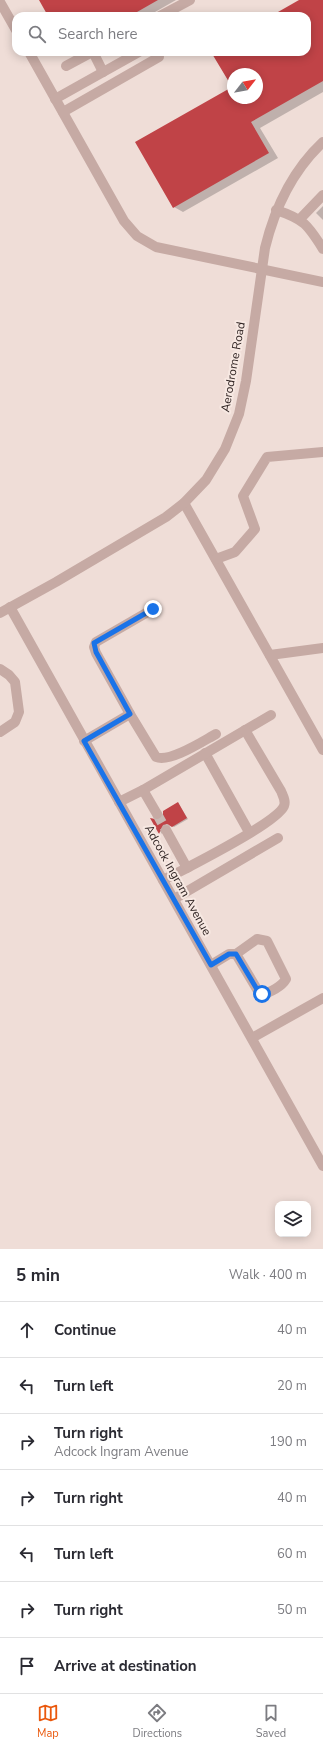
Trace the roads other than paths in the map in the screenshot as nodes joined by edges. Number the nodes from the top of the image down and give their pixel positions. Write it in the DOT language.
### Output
graph roads {
  1 [pos="190,0"];
  2 [pos="0,2"];
  3 [pos="168,12"];
  4 [pos="12,23"];
  5 [pos="31,56"];
  6 [pos="85,56"];
  7 [pos="94,56"];
  8 [pos="132,56"];
  9 [pos="159,57"];
  10 [pos="66,66"];
  11 [pos="104,72"];
  12 [pos="55,99"];
  13 [pos="63,112"];
  14 [pos="323,142"];
  15 [pos="323,195"];
  16 [pos="276,210"];
  17 [pos="300,219"];
  18 [pos="323,230"];
  19 [pos="316,237"];
  20 [pos="323,249"];
  21 [pos="262,271"];
  22 [pos="323,282"];
  23 [pos="323,452"];
  24 [pos="184,503"];
  25 [pos="216,559"];
  26 [pos="10,607"];
  27 [pos="153,609"];
  28 [pos="0,613"];
  29 [pos="323,648"];
  30 [pos="270,654"];
  31 [pos="0,669"];
  32 [pos="130,714"];
  33 [pos="271,715"];
  34 [pos="245,730"];
  35 [pos="0,732"];
  36 [pos="216,734"];
  37 [pos="84,741"];
  38 [pos="323,750"];
  39 [pos="205,753"];
  40 [pos="143,790"];
  41 [pos="119,802"];
  42 [pos="157,814"];
  43 [pos="166,830"];
  44 [pos="249,832"];
  45 [pos="278,838"];
  46 [pos="187,868"];
  47 [pos="163,880"];
  48 [pos="174,899"];
  49 [pos="236,954"];
  50 [pos="211,965"];
  51 [pos="323,998"];
  52 [pos="252,1038"];
  53 [pos="323,1166"];
  1 -- 3 [label="street"];
  2 -- 4 [label="street"];
  5 -- 12 [label="street"];
  6 -- 10 [label="street"];
  7 -- 11 [label="street"];
  8 -- 11 [label="street"];
  9 -- 13 [label="street"];
  11 -- 12 [label="street"];
  12 -- 13 [label="street"];
  13 -- 21 [label="street"];
  14 -- 16 [label="street, Aerodrome Road"];
  15 -- 17 [label="street"];
  16 -- 17 [label="street"];
  16 -- 21 [label="street, Aerodrome Road"];
  17 -- 19 [label="street"];
  18 -- 19 [label="street"];
  19 -- 20 [label="street"];
  21 -- 22 [label="street"];
  21 -- 24 [label="street, Aerodrome Road"];
  23 -- 25 [label="street"];
  24 -- 25 [label="street"];
  24 -- 26 [label="street, Aerodrome Road"];
  25 -- 30 [label="street"];
  26 -- 28 [label="street, Aerodrome Road"];
  26 -- 37 [label="street, Adcock Ingram Avenue"];
  27 -- 32 [label="street"];
  29 -- 30 [label="street"];
  30 -- 38 [label="street"];
  31 -- 35 [label="street"];
  32 -- 36 [label="street"];
  32 -- 37 [label="street"];
  33 -- 34 [label="street"];
  34 -- 39 [label="street"];
  34 -- 44 [label="street"];
  37 -- 41 [label="street, Adcock Ingram Avenue"];
  39 -- 40 [label="street"];
  39 -- 44 [label="street"];
  40 -- 41 [label="street"];
  40 -- 42 [label="street"];
  41 -- 47 [label="street, Adcock Ingram Avenue"];
  43 -- 46 [label="street"];
  44 -- 46 [label="street"];
  45 -- 48 [label="street"];
  46 -- 47 [label="street"];
  47 -- 48 [label="street, Adcock Ingram Avenue"];
  48 -- 50 [label="street, Adcock Ingram Avenue"];
  49 -- 49 [label="street"];
  49 -- 50 [label="street"];
  50 -- 52 [label="street, Adcock Ingram Avenue"];
  51 -- 52 [label="street"];
  52 -- 53 [label="street, Adcock Ingram Avenue"];
}
